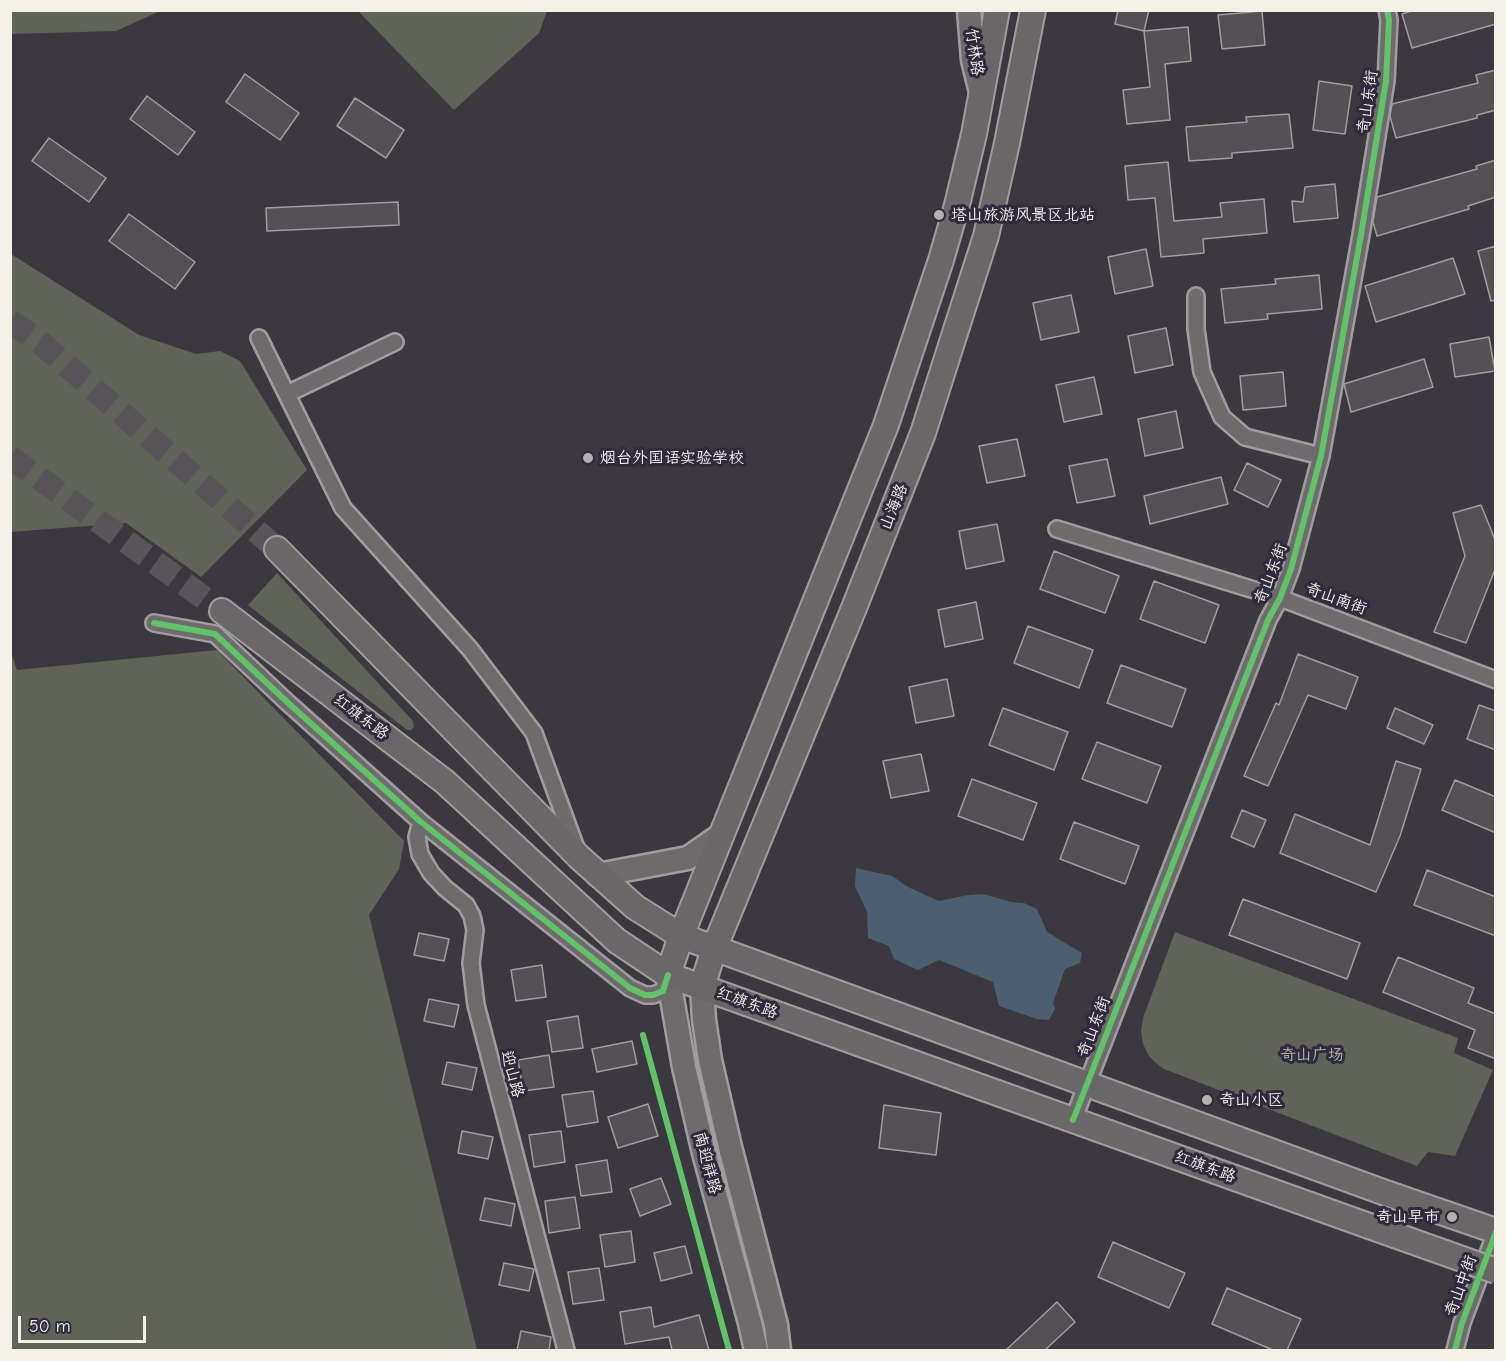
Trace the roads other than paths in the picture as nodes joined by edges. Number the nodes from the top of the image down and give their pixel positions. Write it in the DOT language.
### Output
graph roads {
  1 [pos="969,10"];
  2 [pos="997,10"];
  3 [pos="1034,10"];
  4 [pos="1388,10"];
  5 [pos="981,92"];
  6 [pos="1196,296"];
  7 [pos="259,338"];
  8 [pos="395,342"];
  9 [pos="287,394"];
  10 [pos="1321,456"];
  11 [pos="1057,529"];
  12 [pos="277,549"];
  13 [pos="1280,598"];
  14 [pos="222,611"];
  15 [pos="154,622"];
  16 [pos="1496,681"];
  17 [pos="421,822"];
  18 [pos="722,835"];
  19 [pos="579,857"];
  20 [pos="598,875"];
  21 [pos="681,936"];
  22 [pos="714,948"];
  23 [pos="668,975"];
  24 [pos="702,987"];
  25 [pos="1087,1083"];
  26 [pos="1073,1120"];
  27 [pos="1496,1232"];
  28 [pos="1496,1271"];
  29 [pos="566,1350"];
  30 [pos="756,1350"];
  31 [pos="779,1350"];
  32 [pos="1455,1350"];
  1 -- 5 [label="main road, 竹林路"];
  2 -- 5 [label="main road"];
  3 -- 22 [label="main road, 山海路"];
  4 -- 10 [label="street, 奇山东街"];
  5 -- 18 [label="main road"];
  6 -- 10 [label="street"];
  7 -- 9 [label="street"];
  8 -- 9 [label="street"];
  9 -- 19 [label="street"];
  10 -- 13 [label="street, 奇山东街"];
  11 -- 13 [label="street, 奇山南街"];
  12 -- 19 [label="main road"];
  13 -- 16 [label="street, 奇山南街"];
  13 -- 25 [label="street, 奇山东街"];
  14 -- 23 [label="main road, 红旗东路"];
  15 -- 17 [label="street"];
  17 -- 23 [label="street"];
  17 -- 29 [label="street, 迎山路"];
  18 -- 20 [label="main road"];
  18 -- 21 [label="main road"];
  19 -- 20 [label="main road"];
  20 -- 21 [label="main road"];
  21 -- 22 [label="main road"];
  21 -- 23 [label="main road"];
  22 -- 24 [label="main road, 山海路"];
  22 -- 25 [label="main road"];
  23 -- 24 [label="main road, 红旗东路"];
  23 -- 30 [label="main road, 南迎祥路"];
  24 -- 26 [label="main road, 红旗东路"];
  24 -- 31 [label="main road, 南迎祥路"];
  25 -- 26 [label="street, 奇山东街"];
  25 -- 27 [label="main road"];
  26 -- 28 [label="main road, 红旗东路, bridge"];
  27 -- 32 [label="street, 奇山中街"];
}
